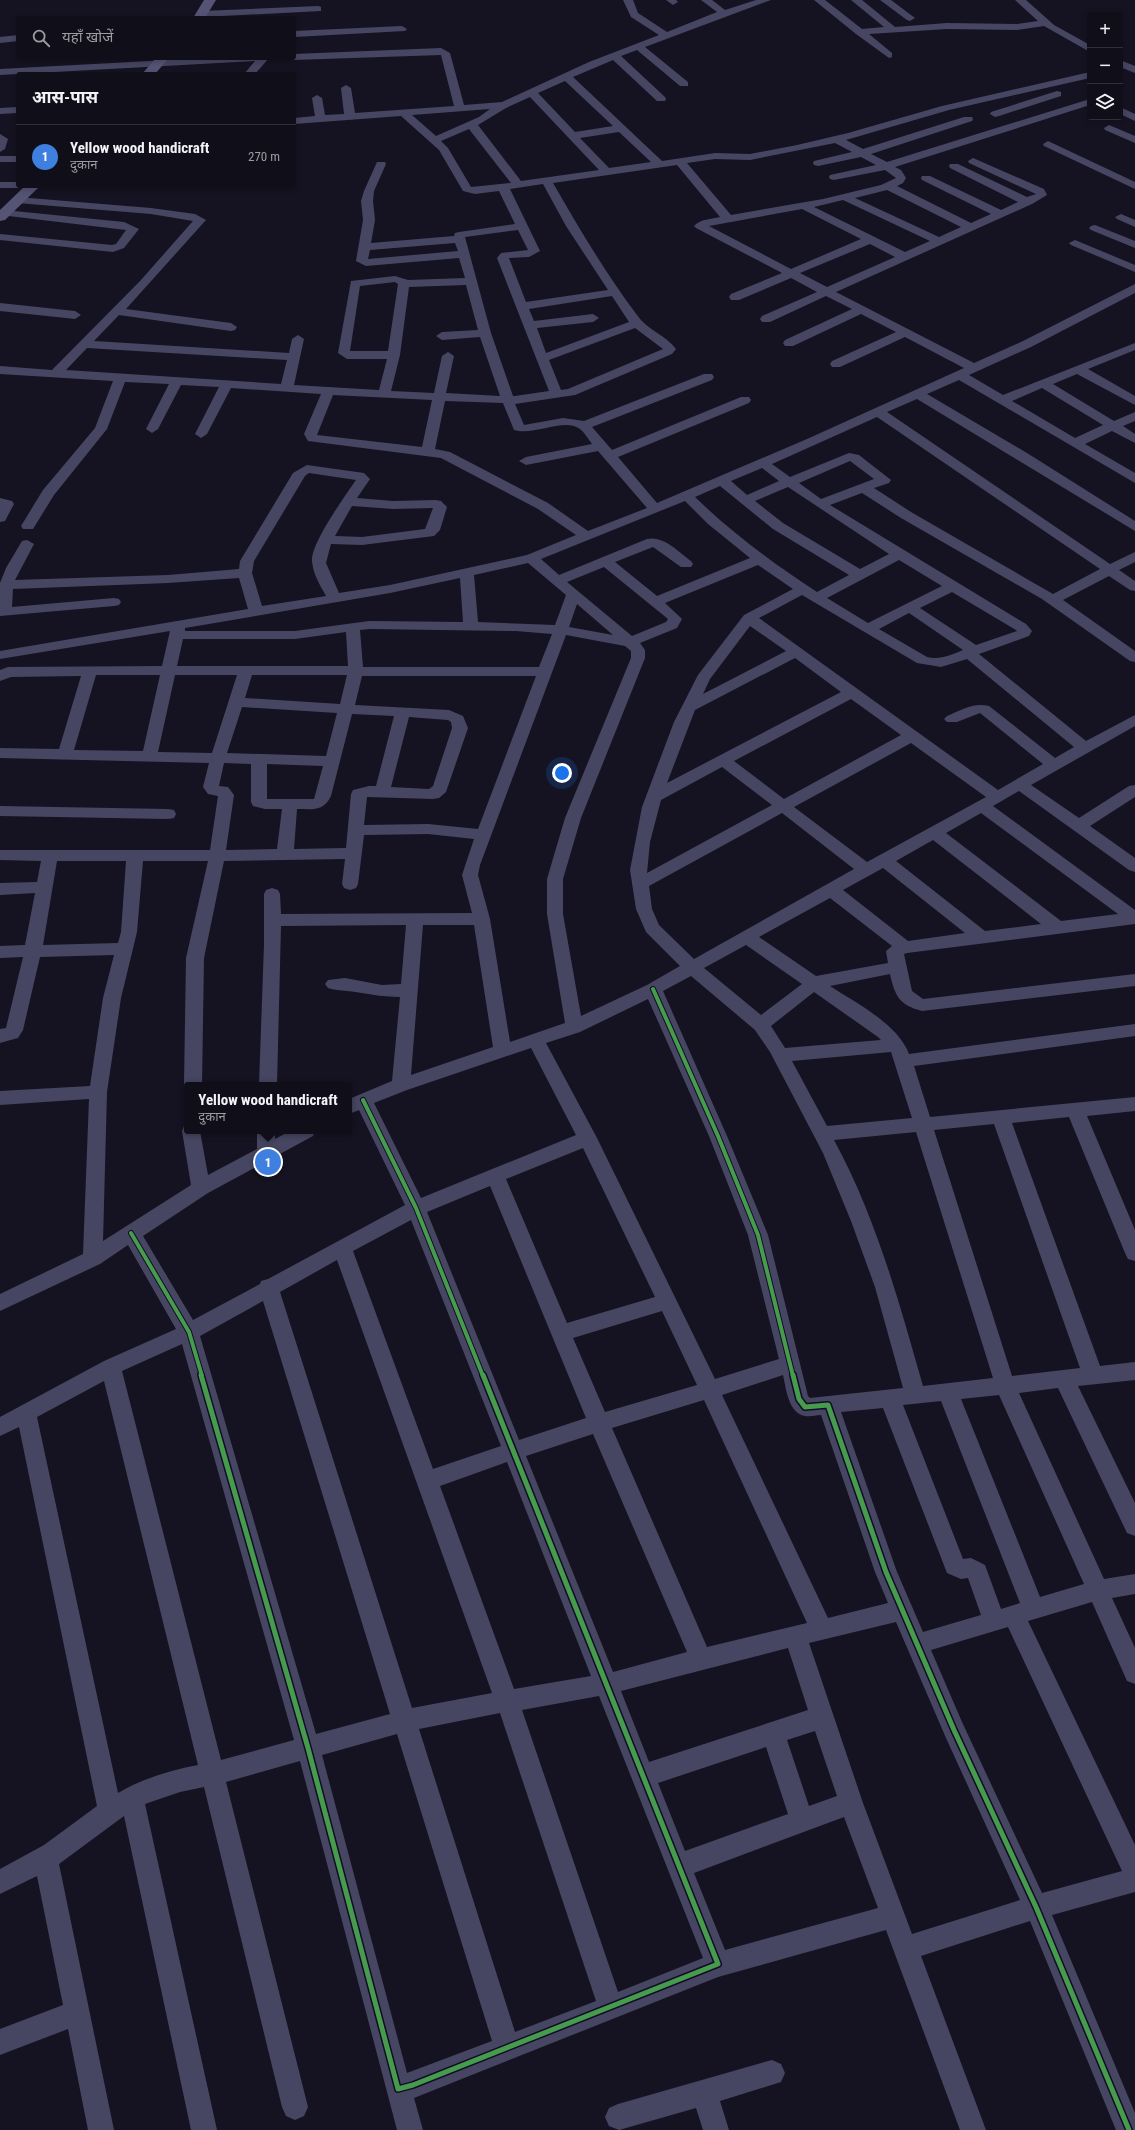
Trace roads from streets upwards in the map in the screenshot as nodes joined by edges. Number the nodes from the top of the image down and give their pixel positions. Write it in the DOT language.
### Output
graph roads {
  1 [pos="210,0"];
  2 [pos="628,0"];
  3 [pos="706,0"];
  4 [pos="766,0"];
  5 [pos="819,0"];
  6 [pos="856,0"];
  7 [pos="885,0"];
  8 [pos="1020,0"];
  9 [pos="752,2"];
  10 [pos="318,9"];
  11 [pos="724,13"];
  12 [pos="200,16"];
  13 [pos="910,18"];
  14 [pos="1045,23"];
  15 [pos="402,29"];
  16 [pos="892,29"];
  17 [pos="859,32"];
  18 [pos="296,34"];
  19 [pos="667,36"];
  20 [pos="16,38"];
  21 [pos="0,40"];
  22 [pos="639,47"];
  23 [pos="1088,48"];
  24 [pos="614,55"];
  25 [pos="889,55"];
  26 [pos="296,57"];
  27 [pos="194,60"];
  28 [pos="262,60"];
  29 [pos="161,61"];
  30 [pos="1123,65"];
  31 [pos="1135,70"];
  32 [pos="0,72"];
  33 [pos="37,72"];
  34 [pos="150,72"];
  35 [pos="252,72"];
  36 [pos="566,76"];
  37 [pos="1087,76"];
  38 [pos="684,84"];
  39 [pos="1048,86"];
  40 [pos="346,88"];
  41 [pos="531,92"];
  42 [pos="1087,97"];
  43 [pos="317,98"];
  44 [pos="661,99"];
  45 [pos="971,102"];
  46 [pos="1135,103"];
  47 [pos="504,105"];
  48 [pos="460,108"];
  49 [pos="946,108"];
  50 [pos="1123,108"];
  51 [pos="16,110"];
  52 [pos="0,111"];
  53 [pos="1123,111"];
  54 [pos="403,112"];
  55 [pos="995,114"];
  56 [pos="350,117"];
  57 [pos="1135,118"];
  58 [pos="321,119"];
  59 [pos="968,119"];
  60 [pos="296,121"];
  61 [pos="892,124"];
  62 [pos="1017,124"];
  63 [pos="472,125"];
  64 [pos="621,128"];
  65 [pos="1109,128"];
  66 [pos="992,132"];
  67 [pos="572,136"];
  68 [pos="916,136"];
  69 [pos="0,137"];
  70 [pos="836,139"];
  71 [pos="435,140"];
  72 [pos="1135,140"];
  73 [pos="1048,144"];
  74 [pos="941,148"];
  75 [pos="0,149"];
  76 [pos="863,152"];
  77 [pos="16,159"];
  78 [pos="0,160"];
  79 [pos="678,161"];
  80 [pos="818,163"];
  81 [pos="381,164"];
  82 [pos="659,164"];
  83 [pos="886,166"];
  84 [pos="954,166"];
  85 [pos="943,170"];
  86 [pos="607,172"];
  87 [pos="834,177"];
  88 [pos="926,178"];
  89 [pos="547,180"];
  90 [pos="0,185"];
  91 [pos="518,185"];
  92 [pos="16,186"];
  93 [pos="888,186"];
  94 [pos="1135,186"];
  95 [pos="504,187"];
  96 [pos="31,188"];
  97 [pos="845,197"];
  98 [pos="18,200"];
  99 [pos="1028,202"];
  100 [pos="804,206"];
  101 [pos="1001,214"];
  102 [pos="2,215"];
  103 [pos="1121,217"];
  104 [pos="728,219"];
  105 [pos="1135,224"];
  106 [pos="523,226"];
  107 [pos="970,227"];
  108 [pos="1094,228"];
  109 [pos="0,238"];
  110 [pos="459,239"];
  111 [pos="871,239"];
  112 [pos="939,241"];
  113 [pos="1075,243"];
  114 [pos="1135,245"];
  115 [pos="364,247"];
  116 [pos="463,254"];
  117 [pos="905,256"];
  118 [pos="1135,269"];
  119 [pos="790,273"];
  120 [pos="470,281"];
  121 [pos="404,284"];
  122 [pos="1135,288"];
  123 [pos="829,291"];
  124 [pos="615,292"];
  125 [pos="735,297"];
  126 [pos="579,298"];
  127 [pos="523,306"];
  128 [pos="0,307"];
  129 [pos="862,309"];
  130 [pos="117,311"];
  131 [pos="75,315"];
  132 [pos="593,318"];
  133 [pos="766,319"];
  134 [pos="637,323"];
  135 [pos="530,325"];
  136 [pos="231,328"];
  137 [pos="906,332"];
  138 [pos="486,333"];
  139 [pos="605,335"];
  140 [pos="442,336"];
  141 [pos="298,339"];
  142 [pos="789,343"];
  143 [pos="85,344"];
  144 [pos="1135,344"];
  145 [pos="394,355"];
  146 [pos="448,356"];
  147 [pos="294,357"];
  148 [pos="543,358"];
  149 [pos="836,364"];
  150 [pos="974,368"];
  151 [pos="1078,369"];
  152 [pos="0,370"];
  153 [pos="55,374"];
  154 [pos="960,375"];
  155 [pos="708,377"];
  156 [pos="120,378"];
  157 [pos="176,380"];
  158 [pos="227,383"];
  159 [pos="1042,383"];
  160 [pos="287,387"];
  161 [pos="329,390"];
  162 [pos="384,394"];
  163 [pos="917,394"];
  164 [pos="557,395"];
  165 [pos="441,398"];
  166 [pos="508,400"];
  167 [pos="745,400"];
  168 [pos="1003,400"];
  169 [pos="1135,401"];
  170 [pos="878,412"];
  171 [pos="1135,416"];
  172 [pos="1114,425"];
  173 [pos="584,426"];
  174 [pos="152,429"];
  175 [pos="201,434"];
  176 [pos="1135,439"];
  177 [pos="1075,443"];
  178 [pos="605,451"];
  179 [pos="428,452"];
  180 [pos="526,461"];
  181 [pos="763,463"];
  182 [pos="1135,479"];
  183 [pos="722,480"];
  184 [pos="788,482"];
  185 [pos="864,488"];
  186 [pos="687,496"];
  187 [pos="746,500"];
  188 [pos="0,502"];
  189 [pos="349,502"];
  190 [pos="820,504"];
  191 [pos="655,509"];
  192 [pos="0,518"];
  193 [pos="28,526"];
  194 [pos="1135,527"];
  195 [pos="586,536"];
  196 [pos="326,540"];
  197 [pos="27,544"];
  198 [pos="899,554"];
  199 [pos="1135,556"];
  200 [pos="530,558"];
  201 [pos="760,559"];
  202 [pos="605,561"];
  203 [pos="686,564"];
  204 [pos="1108,569"];
  205 [pos="245,573"];
  206 [pos="467,573"];
  207 [pos="859,575"];
  208 [pos="557,580"];
  209 [pos="6,585"];
  210 [pos="952,586"];
  211 [pos="1135,587"];
  212 [pos="574,594"];
  213 [pos="810,594"];
  214 [pos="334,598"];
  215 [pos="1053,600"];
  216 [pos="114,602"];
  217 [pos="655,602"];
  218 [pos="910,608"];
  219 [pos="3,612"];
  220 [pos="256,612"];
  221 [pos="749,618"];
  222 [pos="471,626"];
  223 [pos="353,627"];
  224 [pos="868,629"];
  225 [pos="177,630"];
  226 [pos="560,630"];
  227 [pos="630,642"];
  228 [pos="796,652"];
  229 [pos="972,652"];
  230 [pos="0,655"];
  231 [pos="1135,658"];
  232 [pos="169,670"];
  233 [pos="90,671"];
  234 [pos="246,671"];
  235 [pos="356,671"];
  236 [pos="545,672"];
  237 [pos="0,676"];
  238 [pos="852,692"];
  239 [pos="236,702"];
  240 [pos="689,707"];
  241 [pos="346,708"];
  242 [pos="403,712"];
  243 [pos="952,719"];
  244 [pos="1135,720"];
  245 [pos="912,736"];
  246 [pos="1085,748"];
  247 [pos="0,753"];
  248 [pos="65,755"];
  249 [pos="149,758"];
  250 [pos="217,760"];
  251 [pos="723,760"];
  252 [pos="259,761"];
  253 [pos="332,761"];
  254 [pos="1054,765"];
  255 [pos="1020,784"];
  256 [pos="1135,790"];
  257 [pos="382,792"];
  258 [pos="655,796"];
  259 [pos="997,797"];
  260 [pos="290,804"];
  261 [pos="782,806"];
  262 [pos="982,806"];
  263 [pos="0,811"];
  264 [pos="168,814"];
  265 [pos="1078,826"];
  266 [pos="355,830"];
  267 [pos="934,832"];
  268 [pos="484,835"];
  269 [pos="354,853"];
  270 [pos="0,855"];
  271 [pos="286,855"];
  272 [pos="50,856"];
  273 [pos="135,856"];
  274 [pos="217,856"];
  275 [pos="884,860"];
  276 [pos="1135,866"];
  277 [pos="866,870"];
  278 [pos="640,883"];
  279 [pos="350,884"];
  280 [pos="45,887"];
  281 [pos="0,889"];
  282 [pos="831,890"];
  283 [pos="272,894"];
  284 [pos="1135,918"];
  285 [pos="414,919"];
  286 [pos="482,919"];
  287 [pos="273,920"];
  288 [pos="1058,928"];
  289 [pos="747,937"];
  290 [pos="981,937"];
  291 [pos="905,947"];
  292 [pos="125,949"];
  293 [pos="33,951"];
  294 [pos="0,952"];
  295 [pos="692,967"];
  296 [pos="897,967"];
  297 [pos="1135,980"];
  298 [pos="814,983"];
  299 [pos="334,984"];
  300 [pos="653,989"];
  301 [pos="409,990"];
  302 [pos="761,1025"];
  303 [pos="574,1027"];
  304 [pos="1135,1030"];
  305 [pos="0,1036"];
  306 [pos="536,1040"];
  307 [pos="503,1051"];
  308 [pos="900,1054"];
  309 [pos="780,1055"];
  310 [pos="192,1082"];
  311 [pos="268,1082"];
  312 [pos="401,1085"];
  313 [pos="98,1092"];
  314 [pos="0,1098"];
  315 [pos="356,1104"];
  316 [pos="1135,1104"];
  317 [pos="1075,1110"];
  318 [pos="1002,1117"];
  319 [pos="924,1124"];
  320 [pos="191,1134"];
  321 [pos="266,1134"];
  322 [pos="301,1134"];
  323 [pos="822,1134"];
  324 [pos="588,1138"];
  325 [pos="266,1153"];
  326 [pos="496,1176"];
  327 [pos="200,1188"];
  328 [pos="416,1208"];
  329 [pos="131,1233"];
  330 [pos="342,1247"];
  331 [pos="1135,1253"];
  332 [pos="93,1258"];
  333 [pos="268,1287"];
  334 [pos="668,1301"];
  335 [pos="0,1302"];
  336 [pos="189,1332"];
  337 [pos="562,1333"];
  338 [pos="790,1364"];
  339 [pos="111,1367"];
  340 [pos="1135,1372"];
  341 [pos="1092,1376"];
  342 [pos="1064,1379"];
  343 [pos="1005,1385"];
  344 [pos="710,1391"];
  345 [pos="948,1392"];
  346 [pos="915,1396"];
  347 [pos="890,1398"];
  348 [pos="828,1405"];
  349 [pos="26,1412"];
  350 [pos="599,1423"];
  351 [pos="0,1427"];
  352 [pos="514,1451"];
  353 [pos="427,1481"];
  354 [pos="1135,1526"];
  355 [pos="1135,1584"];
  356 [pos="1098,1590"];
  357 [pos="902,1610"];
  358 [pos="1014,1615"];
  359 [pos="822,1630"];
  360 [pos="795,1636"];
  361 [pos="917,1644"];
  362 [pos="701,1659"];
  363 [pos="1135,1673"];
  364 [pos="607,1684"];
  365 [pos="507,1701"];
  366 [pos="822,1718"];
  367 [pos="404,1721"];
  368 [pos="773,1734"];
  369 [pos="308,1748"];
  370 [pos="213,1774"];
  371 [pos="643,1776"];
  372 [pos="132,1798"];
  373 [pos="851,1803"];
  374 [pos="110,1811"];
  375 [pos="802,1821"];
  376 [pos="46,1858"];
  377 [pos="679,1866"];
  378 [pos="1135,1872"];
  379 [pos="1135,1880"];
  380 [pos="0,1882"];
  381 [pos="1036,1907"];
  382 [pos="893,1916"];
  383 [pos="905,1949"];
  384 [pos="718,1964"];
  385 [pos="611,2008"];
  386 [pos="77,2012"];
  387 [pos="0,2042"];
  388 [pos="507,2048"];
  389 [pos="772,2073"];
  390 [pos="398,2089"];
  391 [pos="704,2093"];
  392 [pos="295,2107"];
  393 [pos="618,2116"];
  394 [pos="101,2130"];
  395 [pos="204,2130"];
  396 [pos="410,2130"];
  397 [pos="716,2130"];
  398 [pos="973,2130"];
  399 [pos="1129,2130"];
  1 -- 12 [label="street"];
  2 -- 19 [label="street"];
  3 -- 11 [label="street"];
  4 -- 9 [label="street"];
  5 -- 17 [label="street"];
  6 -- 16 [label="street"];
  7 -- 13 [label="street"];
  8 -- 14 [label="street"];
  9 -- 11 [label="street"];
  10 -- 12 [label="street"];
  11 -- 19 [label="street"];
  14 -- 16 [label="street"];
  14 -- 23 [label="street"];
  15 -- 18 [label="street"];
  16 -- 17 [label="street"];
  17 -- 25 [label="street"];
  19 -- 22 [label="street"];
  20 -- 21 [label="street"];
  22 -- 24 [label="street"];
  22 -- 38 [label="street"];
  24 -- 36 [label="street"];
  24 -- 44 [label="street"];
  26 -- 48 [label="street"];
  27 -- 29 [label="street"];
  28 -- 35 [label="street"];
  29 -- 33 [label="street"];
  29 -- 34 [label="street"];
  30 -- 31 [label="street"];
  32 -- 33 [label="street"];
  36 -- 41 [label="street"];
  36 -- 64 [label="street"];
  37 -- 39 [label="street"];
  39 -- 45 [label="street"];
  39 -- 55 [label="street"];
  40 -- 56 [label="street"];
  41 -- 47 [label="street"];
  41 -- 67 [label="street"];
  42 -- 62 [label="street"];
  43 -- 58 [label="street"];
  45 -- 49 [label="street"];
  45 -- 55 [label="street"];
  46 -- 50 [label="street"];
  47 -- 48 [label="street"];
  47 -- 63 [label="street"];
  48 -- 54 [label="street"];
  49 -- 59 [label="street"];
  49 -- 61 [label="street"];
  51 -- 52 [label="street"];
  53 -- 57 [label="street"];
  54 -- 56 [label="street"];
  54 -- 71 [label="street"];
  55 -- 62 [label="street"];
  56 -- 58 [label="street"];
  58 -- 60 [label="street"];
  59 -- 66 [label="street"];
  59 -- 68 [label="street"];
  61 -- 68 [label="street"];
  61 -- 70 [label="street"];
  62 -- 66 [label="street"];
  63 -- 71 [label="street"];
  63 -- 91 [label="street"];
  64 -- 67 [label="street"];
  64 -- 82 [label="street"];
  65 -- 72 [label="street"];
  66 -- 74 [label="street"];
  67 -- 86 [label="street"];
  68 -- 74 [label="street"];
  68 -- 76 [label="street"];
  69 -- 75 [label="street"];
  70 -- 76 [label="street"];
  70 -- 79 [label="street"];
  71 -- 95 [label="street"];
  73 -- 94 [label="street"];
  74 -- 83 [label="street"];
  76 -- 80 [label="street"];
  76 -- 83 [label="street"];
  77 -- 78 [label="street"];
  79 -- 82 [label="street"];
  79 -- 104 [label="street"];
  81 -- 115 [label="street"];
  82 -- 86 [label="street"];
  83 -- 87 [label="street"];
  83 -- 93 [label="street"];
  84 -- 85 [label="street"];
  84 -- 99 [label="street"];
  84 -- 99 [label="street"];
  86 -- 89 [label="street"];
  88 -- 101 [label="street"];
  89 -- 91 [label="street"];
  89 -- 124 [label="street"];
  90 -- 92 [label="street"];
  91 -- 95 [label="street"];
  93 -- 97 [label="street"];
  93 -- 107 [label="street"];
  95 -- 106 [label="street"];
  96 -- 98 [label="street"];
  97 -- 100 [label="street"];
  97 -- 112 [label="street"];
  98 -- 102 [label="street"];
  98 -- 130 [label="street"];
  99 -- 101 [label="street"];
  100 -- 104 [label="street"];
  100 -- 111 [label="street"];
  101 -- 107 [label="street"];
  102 -- 109 [label="street"];
  103 -- 105 [label="street"];
  104 -- 119 [label="street"];
  106 -- 110 [label="street"];
  106 -- 127 [label="street"];
  107 -- 112 [label="street"];
  108 -- 114 [label="street"];
  110 -- 115 [label="street"];
  110 -- 116 [label="street"];
  111 -- 117 [label="street"];
  111 -- 119 [label="street"];
  112 -- 117 [label="street"];
  113 -- 118 [label="street"];
  115 -- 116 [label="street"];
  116 -- 120 [label="street"];
  117 -- 123 [label="street"];
  119 -- 123 [label="street"];
  119 -- 125 [label="street"];
  120 -- 121 [label="street"];
  120 -- 138 [label="street"];
  121 -- 145 [label="street"];
  121 -- 145 [label="street"];
  122 -- 150 [label="street"];
  123 -- 129 [label="street"];
  123 -- 133 [label="street"];
  124 -- 126 [label="street"];
  124 -- 134 [label="street"];
  126 -- 127 [label="street"];
  126 -- 132 [label="street"];
  127 -- 135 [label="street"];
  128 -- 131 [label="street"];
  129 -- 137 [label="street"];
  129 -- 142 [label="street"];
  130 -- 136 [label="street"];
  130 -- 143 [label="street"];
  132 -- 135 [label="street"];
  132 -- 139 [label="street"];
  134 -- 139 [label="street"];
  134 -- 164 [label="street"];
  135 -- 148 [label="street"];
  137 -- 149 [label="street"];
  137 -- 150 [label="street"];
  138 -- 140 [label="street"];
  138 -- 166 [label="street"];
  139 -- 148 [label="street"];
  141 -- 147 [label="street"];
  143 -- 147 [label="street"];
  143 -- 153 [label="street"];
  144 -- 151 [label="street"];
  145 -- 162 [label="street"];
  146 -- 165 [label="street"];
  147 -- 160 [label="street"];
  148 -- 164 [label="street"];
  150 -- 154 [label="street"];
  151 -- 159 [label="street"];
  151 -- 169 [label="street"];
  152 -- 153 [label="street"];
  153 -- 156 [label="street"];
  154 -- 163 [label="street"];
  154 -- 168 [label="street"];
  155 -- 173 [label="street"];
  156 -- 157 [label="street"];
  156 -- 193 [label="street"];
  157 -- 158 [label="street"];
  157 -- 174 [label="street"];
  158 -- 160 [label="street"];
  158 -- 175 [label="street"];
  159 -- 168 [label="street"];
  159 -- 172 [label="street"];
  160 -- 161 [label="street"];
  161 -- 162 [label="street"];
  161 -- 179 [label="street"];
  162 -- 165 [label="street"];
  163 -- 170 [label="street"];
  163 -- 194 [label="street"];
  164 -- 166 [label="street"];
  165 -- 166 [label="street"];
  165 -- 179 [label="street"];
  166 -- 173 [label="street"];
  167 -- 178 [label="street"];
  168 -- 177 [label="street"];
  170 -- 181 [label="street"];
  170 -- 204 [label="street"];
  171 -- 172 [label="street"];
  172 -- 176 [label="street"];
  172 -- 177 [label="street"];
  173 -- 178 [label="street"];
  177 -- 182 [label="street"];
  178 -- 180 [label="street"];
  178 -- 191 [label="street"];
  179 -- 195 [label="street"];
  181 -- 183 [label="street"];
  181 -- 184 [label="street"];
  183 -- 186 [label="street"];
  183 -- 187 [label="street"];
  184 -- 185 [label="street"];
  184 -- 187 [label="street"];
  184 -- 190 [label="street"];
  185 -- 190 [label="street"];
  185 -- 215 [label="street"];
  186 -- 191 [label="street"];
  186 -- 201 [label="street"];
  187 -- 207 [label="street"];
  188 -- 192 [label="street"];
  189 -- 196 [label="street"];
  189 -- 196 [label="street"];
  189 -- 205 [label="street"];
  190 -- 198 [label="street"];
  191 -- 195 [label="street"];
  195 -- 200 [label="street"];
  196 -- 214 [label="street"];
  197 -- 209 [label="street"];
  198 -- 207 [label="street"];
  198 -- 210 [label="street"];
  199 -- 204 [label="street"];
  200 -- 206 [label="street"];
  200 -- 208 [label="street"];
  201 -- 213 [label="street"];
  201 -- 217 [label="street"];
  202 -- 203 [label="street"];
  202 -- 208 [label="street"];
  202 -- 217 [label="street"];
  204 -- 211 [label="street"];
  204 -- 215 [label="street"];
  205 -- 209 [label="street"];
  205 -- 220 [label="street"];
  206 -- 214 [label="street"];
  206 -- 222 [label="street"];
  207 -- 213 [label="street"];
  208 -- 212 [label="street"];
  209 -- 219 [label="street"];
  210 -- 218 [label="street"];
  210 -- 229 [label="street"];
  212 -- 226 [label="street"];
  212 -- 227 [label="street"];
  213 -- 221 [label="street"];
  213 -- 224 [label="street"];
  214 -- 220 [label="street"];
  215 -- 231 [label="street"];
  216 -- 219 [label="street"];
  217 -- 227 [label="street"];
  218 -- 224 [label="street"];
  218 -- 229 [label="street"];
  220 -- 225 [label="street"];
  221 -- 228 [label="street"];
  221 -- 240 [label="street"];
  222 -- 223 [label="street"];
  222 -- 226 [label="street"];
  223 -- 225 [label="street"];
  223 -- 235 [label="street"];
  224 -- 229 [label="street"];
  225 -- 230 [label="street"];
  225 -- 232 [label="street"];
  226 -- 227 [label="street"];
  226 -- 236 [label="street"];
  227 -- 303 [label="street"];
  228 -- 238 [label="street"];
  228 -- 240 [label="street"];
  229 -- 246 [label="street"];
  232 -- 233 [label="street"];
  232 -- 234 [label="street"];
  232 -- 249 [label="street"];
  233 -- 237 [label="street"];
  233 -- 248 [label="street"];
  234 -- 235 [label="street"];
  234 -- 239 [label="street"];
  235 -- 236 [label="street"];
  235 -- 241 [label="street"];
  236 -- 268 [label="street"];
  238 -- 245 [label="street"];
  238 -- 251 [label="street"];
  239 -- 241 [label="street"];
  239 -- 250 [label="street"];
  240 -- 258 [label="street"];
  241 -- 242 [label="street"];
  241 -- 253 [label="street"];
  242 -- 257 [label="street"];
  242 -- 257 [label="street"];
  243 -- 254 [label="street"];
  244 -- 246 [label="street"];
  245 -- 259 [label="street"];
  245 -- 261 [label="street"];
  246 -- 254 [label="street"];
  247 -- 248 [label="street"];
  248 -- 249 [label="street"];
  249 -- 250 [label="street"];
  250 -- 252 [label="street"];
  250 -- 274 [label="street"];
  251 -- 258 [label="street"];
  251 -- 261 [label="street"];
  252 -- 253 [label="street"];
  252 -- 260 [label="street"];
  253 -- 260 [label="street"];
  254 -- 255 [label="street"];
  255 -- 259 [label="street"];
  255 -- 265 [label="street"];
  256 -- 265 [label="street"];
  257 -- 266 [label="street"];
  258 -- 278 [label="street"];
  259 -- 262 [label="street"];
  260 -- 271 [label="street"];
  261 -- 277 [label="street"];
  261 -- 278 [label="street"];
  262 -- 267 [label="street"];
  262 -- 284 [label="street"];
  263 -- 264 [label="street"];
  265 -- 276 [label="street"];
  266 -- 268 [label="street"];
  266 -- 269 [label="street"];
  267 -- 275 [label="street"];
  267 -- 288 [label="street"];
  268 -- 286 [label="street"];
  269 -- 271 [label="street"];
  269 -- 279 [label="street"];
  270 -- 272 [label="street"];
  271 -- 274 [label="street"];
  272 -- 273 [label="street"];
  272 -- 280 [label="street"];
  273 -- 274 [label="street"];
  273 -- 292 [label="street"];
  274 -- 310 [label="street"];
  275 -- 277 [label="street"];
  275 -- 290 [label="street"];
  277 -- 282 [label="street"];
  278 -- 295 [label="street"];
  280 -- 281 [label="street"];
  280 -- 293 [label="street"];
  282 -- 289 [label="street"];
  282 -- 291 [label="street"];
  283 -- 287 [label="street"];
  284 -- 288 [label="street"];
  285 -- 286 [label="street"];
  285 -- 287 [label="street"];
  285 -- 301 [label="street"];
  286 -- 307 [label="street"];
  287 -- 311 [label="street"];
  288 -- 290 [label="street"];
  289 -- 295 [label="street"];
  289 -- 298 [label="street"];
  290 -- 291 [label="street"];
  291 -- 296 [label="street"];
  292 -- 293 [label="street"];
  292 -- 313 [label="street"];
  293 -- 294 [label="street"];
  293 -- 305 [label="street"];
  295 -- 300 [label="street"];
  295 -- 302 [label="street"];
  296 -- 297 [label="street"];
  296 -- 298 [label="street"];
  298 -- 302 [label="street"];
  298 -- 308 [label="street"];
  299 -- 301 [label="street"];
  300 -- 303 [label="street"];
  300 -- 338 [label="street"];
  301 -- 312 [label="street"];
  302 -- 309 [label="street"];
  303 -- 306 [label="street"];
  304 -- 308 [label="street"];
  306 -- 307 [label="street"];
  306 -- 324 [label="street"];
  307 -- 312 [label="street"];
  308 -- 309 [label="street"];
  308 -- 319 [label="street"];
  309 -- 323 [label="street"];
  312 -- 315 [label="street"];
  313 -- 314 [label="street"];
  313 -- 332 [label="street"];
  315 -- 328 [label="street"];
  316 -- 317 [label="street"];
  317 -- 318 [label="street"];
  317 -- 331 [label="street"];
  318 -- 319 [label="street"];
  318 -- 341 [label="street"];
  319 -- 323 [label="street"];
  319 -- 343 [label="street"];
  320 -- 327 [label="street"];
  321 -- 325 [label="street"];
  322 -- 325 [label="street"];
  323 -- 346 [label="street"];
  324 -- 326 [label="street"];
  324 -- 334 [label="street"];
  325 -- 327 [label="street"];
  326 -- 328 [label="street"];
  326 -- 337 [label="street"];
  327 -- 329 [label="street"];
  328 -- 330 [label="street"];
  328 -- 352 [label="street"];
  329 -- 332 [label="street"];
  329 -- 336 [label="street"];
  330 -- 333 [label="street"];
  330 -- 353 [label="street"];
  332 -- 335 [label="street"];
  333 -- 336 [label="street"];
  333 -- 367 [label="street"];
  334 -- 337 [label="street"];
  334 -- 344 [label="street"];
  336 -- 339 [label="street"];
  336 -- 369 [label="street"];
  337 -- 350 [label="street"];
  338 -- 344 [label="street"];
  338 -- 348 [label="street"];
  339 -- 349 [label="street"];
  339 -- 370 [label="street"];
  340 -- 341 [label="street"];
  341 -- 342 [label="street"];
  342 -- 343 [label="street"];
  342 -- 354 [label="street"];
  343 -- 345 [label="street"];
  343 -- 356 [label="street"];
  344 -- 350 [label="street"];
  344 -- 359 [label="street"];
  345 -- 346 [label="street"];
  345 -- 358 [label="street"];
  346 -- 347 [label="street"];
  347 -- 348 [label="street"];
  347 -- 358 [label="street"];
  348 -- 357 [label="street"];
  349 -- 351 [label="street"];
  349 -- 374 [label="street"];
  350 -- 352 [label="street"];
  350 -- 362 [label="street"];
  352 -- 353 [label="street"];
  352 -- 364 [label="street"];
  353 -- 365 [label="street"];
  355 -- 356 [label="street"];
  356 -- 358 [label="street"];
  356 -- 363 [label="street"];
  357 -- 359 [label="street"];
  357 -- 361 [label="street"];
  358 -- 361 [label="street"];
  358 -- 378 [label="street"];
  359 -- 360 [label="street"];
  360 -- 362 [label="street"];
  360 -- 366 [label="street"];
  361 -- 381 [label="street"];
  362 -- 364 [label="street"];
  364 -- 365 [label="street"];
  364 -- 371 [label="street"];
  365 -- 367 [label="street"];
  365 -- 385 [label="street"];
  366 -- 368 [label="street"];
  366 -- 373 [label="street"];
  367 -- 369 [label="street"];
  367 -- 388 [label="street"];
  368 -- 371 [label="street"];
  368 -- 375 [label="street"];
  369 -- 370 [label="street"];
  369 -- 390 [label="street"];
  370 -- 372 [label="street"];
  370 -- 392 [label="street"];
  371 -- 377 [label="street"];
  372 -- 374 [label="street"];
  372 -- 395 [label="street"];
  373 -- 375 [label="street"];
  373 -- 382 [label="street"];
  374 -- 376 [label="street"];
  375 -- 377 [label="street"];
  376 -- 380 [label="street"];
  376 -- 386 [label="street"];
  377 -- 384 [label="street"];
  379 -- 381 [label="street"];
  381 -- 383 [label="street"];
  381 -- 399 [label="street"];
  382 -- 383 [label="street"];
  382 -- 384 [label="street"];
  383 -- 398 [label="street"];
  384 -- 385 [label="street"];
  385 -- 388 [label="street"];
  386 -- 387 [label="street"];
  386 -- 394 [label="street"];
  388 -- 390 [label="street"];
  389 -- 391 [label="street"];
  390 -- 396 [label="street"];
  391 -- 393 [label="street"];
  391 -- 397 [label="street"];
}
